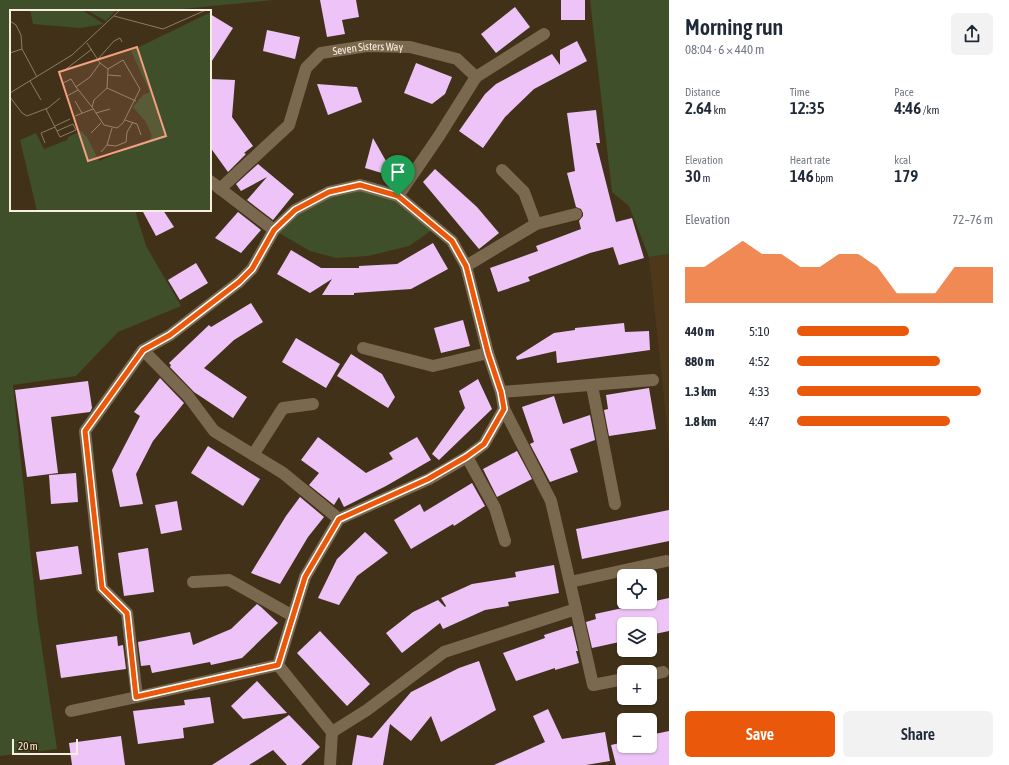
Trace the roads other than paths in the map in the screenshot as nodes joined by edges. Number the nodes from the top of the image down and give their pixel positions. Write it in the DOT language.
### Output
graph roads {
  1 [pos="544,34"];
  2 [pos="476,77"];
  3 [pos="502,170"];
  4 [pos="211,182"];
  5 [pos="220,189"];
  6 [pos="398,196"];
  7 [pos="576,214"];
  8 [pos="536,224"];
  9 [pos="274,230"];
  10 [pos="466,266"];
  11 [pos="363,348"];
  12 [pos="143,350"];
  13 [pos="488,353"];
  14 [pos="653,380"];
  15 [pos="592,386"];
  16 [pos="501,392"];
  17 [pos="314,404"];
  18 [pos="504,409"];
  19 [pos="253,455"];
  20 [pos="466,457"];
  21 [pos="615,504"];
  22 [pos="339,519"];
  23 [pos="505,541"];
  24 [pos="666,561"];
  25 [pos="192,582"];
  26 [pos="570,582"];
  27 [pos="576,609"];
  28 [pos="293,616"];
  29 [pos="278,665"];
  30 [pos="663,672"];
  31 [pos="657,673"];
  32 [pos="617,680"];
  33 [pos="136,697"];
  34 [pos="71,711"];
  35 [pos="332,732"];
  36 [pos="330,765"];
  1 -- 2 [label="street"];
  2 -- 5 [label="street, Seven Sisters Way"];
  2 -- 6 [label="street"];
  3 -- 8 [label="street"];
  4 -- 5 [label="street"];
  5 -- 9 [label="street"];
  6 -- 9 [label="street"];
  6 -- 10 [label="street"];
  7 -- 8 [label="street"];
  8 -- 10 [label="street"];
  9 -- 12 [label="street"];
  10 -- 13 [label="street"];
  11 -- 13 [label="street"];
  12 -- 19 [label="street"];
  12 -- 33 [label="street"];
  13 -- 16 [label="street"];
  14 -- 15 [label="street"];
  15 -- 16 [label="street"];
  15 -- 21 [label="street"];
  16 -- 18 [label="street"];
  17 -- 19 [label="street"];
  18 -- 20 [label="street"];
  18 -- 26 [label="street"];
  19 -- 22 [label="street"];
  20 -- 22 [label="street"];
  20 -- 23 [label="street"];
  22 -- 28 [label="street"];
  24 -- 26 [label="street"];
  25 -- 28 [label="street"];
  26 -- 27 [label="street"];
  27 -- 32 [label="street"];
  27 -- 35 [label="street"];
  28 -- 29 [label="street"];
  29 -- 33 [label="street"];
  29 -- 35 [label="street"];
  30 -- 31 [label="street"];
  33 -- 34 [label="street"];
  35 -- 36 [label="street"];
}
